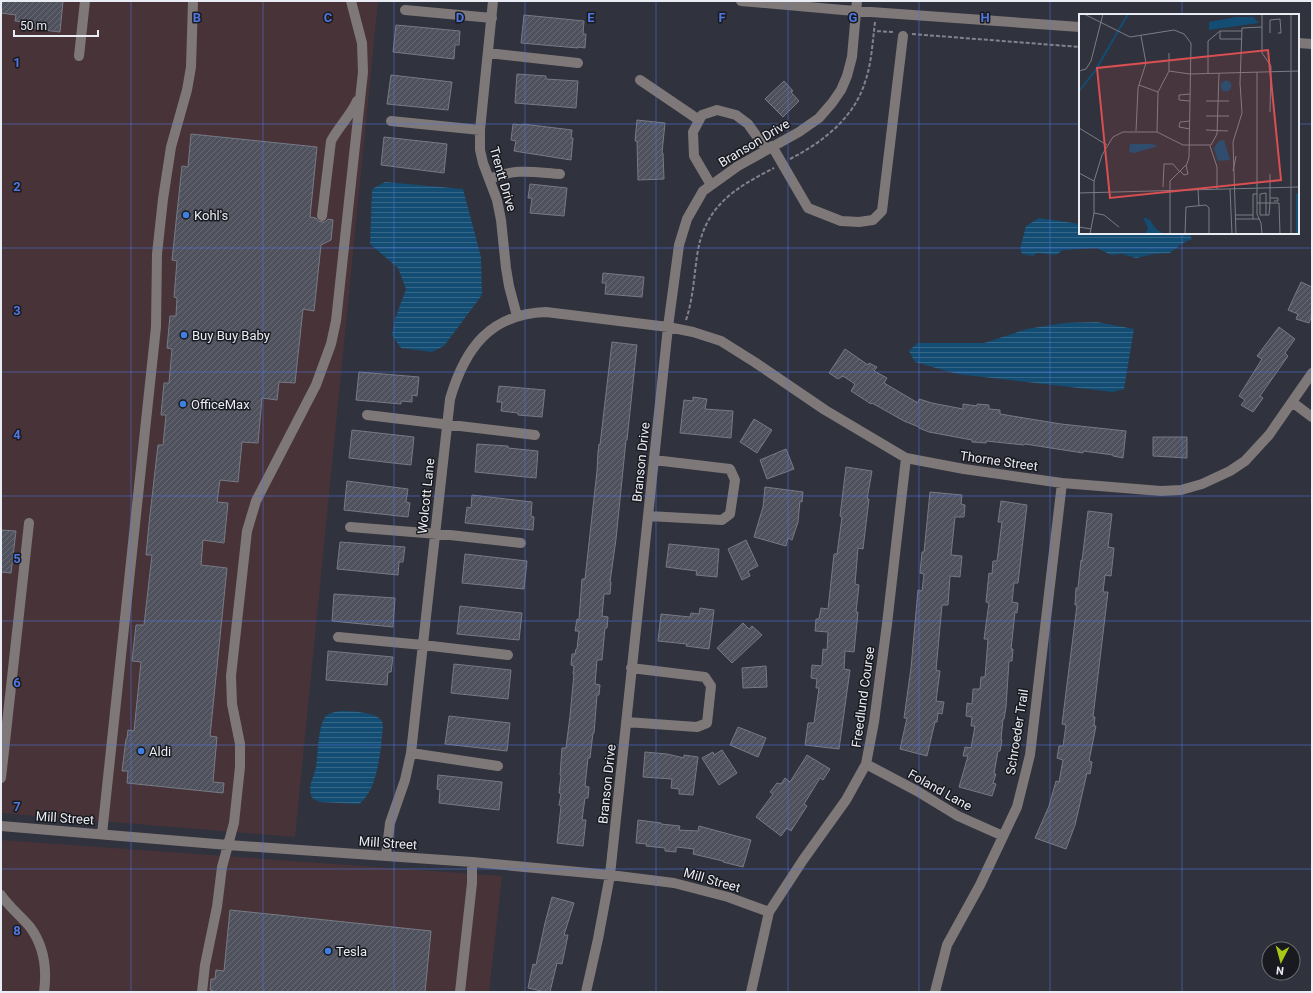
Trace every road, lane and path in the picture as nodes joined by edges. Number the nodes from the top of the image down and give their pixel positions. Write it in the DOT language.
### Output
graph roads {
  1 [pos="85,1"];
  2 [pos="193,1"];
  3 [pos="352,1"];
  4 [pos="493,1"];
  5 [pos="741,1"];
  6 [pos="857,6"];
  7 [pos="405,10"];
  8 [pos="492,18"];
  9 [pos="875,20"];
  10 [pos="1079,27"];
  11 [pos="902,34"];
  12 [pos="1299,43"];
  13 [pos="1312,44"];
  14 [pos="1079,47"];
  15 [pos="488,53"];
  16 [pos="79,56"];
  17 [pos="578,63"];
  18 [pos="640,80"];
  19 [pos="361,89"];
  20 [pos="699,120"];
  21 [pos="390,121"];
  22 [pos="480,130"];
  23 [pos="769,148"];
  24 [pos="560,174"];
  25 [pos="489,179"];
  26 [pos="711,185"];
  27 [pos="322,216"];
  28 [pos="517,316"];
  29 [pos="668,327"];
  30 [pos="1312,373"];
  31 [pos="1292,402"];
  32 [pos="367,415"];
  33 [pos="1312,417"];
  34 [pos="446,425"];
  35 [pos="535,435"];
  36 [pos="906,458"];
  37 [pos="654,460"];
  38 [pos="1062,483"];
  39 [pos="648,516"];
  40 [pos="29,523"];
  41 [pos="350,526"];
  42 [pos="435,534"];
  43 [pos="521,543"];
  44 [pos="338,637"];
  45 [pos="423,645"];
  46 [pos="508,655"];
  47 [pos="632,668"];
  48 [pos="626,722"];
  49 [pos="411,753"];
  50 [pos="866,764"];
  51 [pos="498,766"];
  52 [pos="1,778"];
  53 [pos="1,826"];
  54 [pos="102,834"];
  55 [pos="1004,836"];
  56 [pos="228,845"];
  57 [pos="386,856"];
  58 [pos="472,862"];
  59 [pos="610,876"];
  60 [pos="1,895"];
  61 [pos="769,912"];
  62 [pos="44,992"];
  63 [pos="202,992"];
  64 [pos="460,992"];
  65 [pos="586,992"];
  66 [pos="751,992"];
  67 [pos="935,992"];
  1 -- 16 [label="street"];
  2 -- 54 [label="street"];
  3 -- 19 [label="street"];
  4 -- 8 [label="street, Trentt Drive"];
  5 -- 6 [label="street"];
  6 -- 10 [label="street"];
  6 -- 23 [label="street, Branson Drive"];
  7 -- 8 [label="street"];
  8 -- 15 [label="street, Trentt Drive"];
  9 -- 11 [label="path"];
  11 -- 14 [label="path"];
  11 -- 23 [label="street"];
  12 -- 13 [label="street"];
  15 -- 17 [label="street"];
  15 -- 22 [label="street, Trentt Drive"];
  18 -- 20 [label="street"];
  19 -- 27 [label="street"];
  19 -- 56 [label="street"];
  20 -- 23 [label="street"];
  20 -- 26 [label="street"];
  21 -- 22 [label="street"];
  22 -- 25 [label="street, Trentt Drive"];
  23 -- 26 [label="street, Branson Drive"];
  24 -- 25 [label="street"];
  25 -- 28 [label="street, Trentt Drive"];
  26 -- 29 [label="street, Branson Drive"];
  28 -- 29 [label="street, Wolcott Lane"];
  28 -- 34 [label="street, Wolcott Lane"];
  29 -- 36 [label="street, Thorne Street"];
  29 -- 37 [label="street, Branson Drive"];
  30 -- 31 [label="street, Thorne Street"];
  31 -- 33 [label="street"];
  31 -- 38 [label="street, Thorne Street"];
  32 -- 34 [label="street"];
  34 -- 35 [label="street"];
  34 -- 42 [label="street, Wolcott Lane"];
  36 -- 38 [label="street, Thorne Street"];
  36 -- 50 [label="street, Freedlund Course"];
  37 -- 39 [label="street, Branson Drive"];
  37 -- 39 [label="street"];
  38 -- 55 [label="street, Schroeder Trail"];
  39 -- 47 [label="street, Branson Drive"];
  40 -- 52 [label="street"];
  41 -- 42 [label="street"];
  42 -- 43 [label="street"];
  42 -- 45 [label="street, Wolcott Lane"];
  44 -- 45 [label="street"];
  45 -- 46 [label="street"];
  45 -- 49 [label="street, Wolcott Lane"];
  47 -- 48 [label="street, Branson Drive"];
  47 -- 48 [label="street"];
  48 -- 59 [label="street, Branson Drive"];
  49 -- 51 [label="street"];
  49 -- 57 [label="street, Wolcott Lane"];
  50 -- 55 [label="street, Foland Lane"];
  50 -- 61 [label="street, Freedlund Course"];
  53 -- 54 [label="street, Mill Street"];
  54 -- 56 [label="street, Mill Street"];
  55 -- 67 [label="street, Schroeder Trail"];
  56 -- 57 [label="street, Mill Street"];
  56 -- 63 [label="street"];
  57 -- 58 [label="street, Mill Street"];
  58 -- 59 [label="street, Mill Street"];
  58 -- 64 [label="street"];
  59 -- 61 [label="street, Mill Street"];
  59 -- 65 [label="street, Branson Drive"];
  60 -- 62 [label="street"];
  61 -- 66 [label="street"];
}
